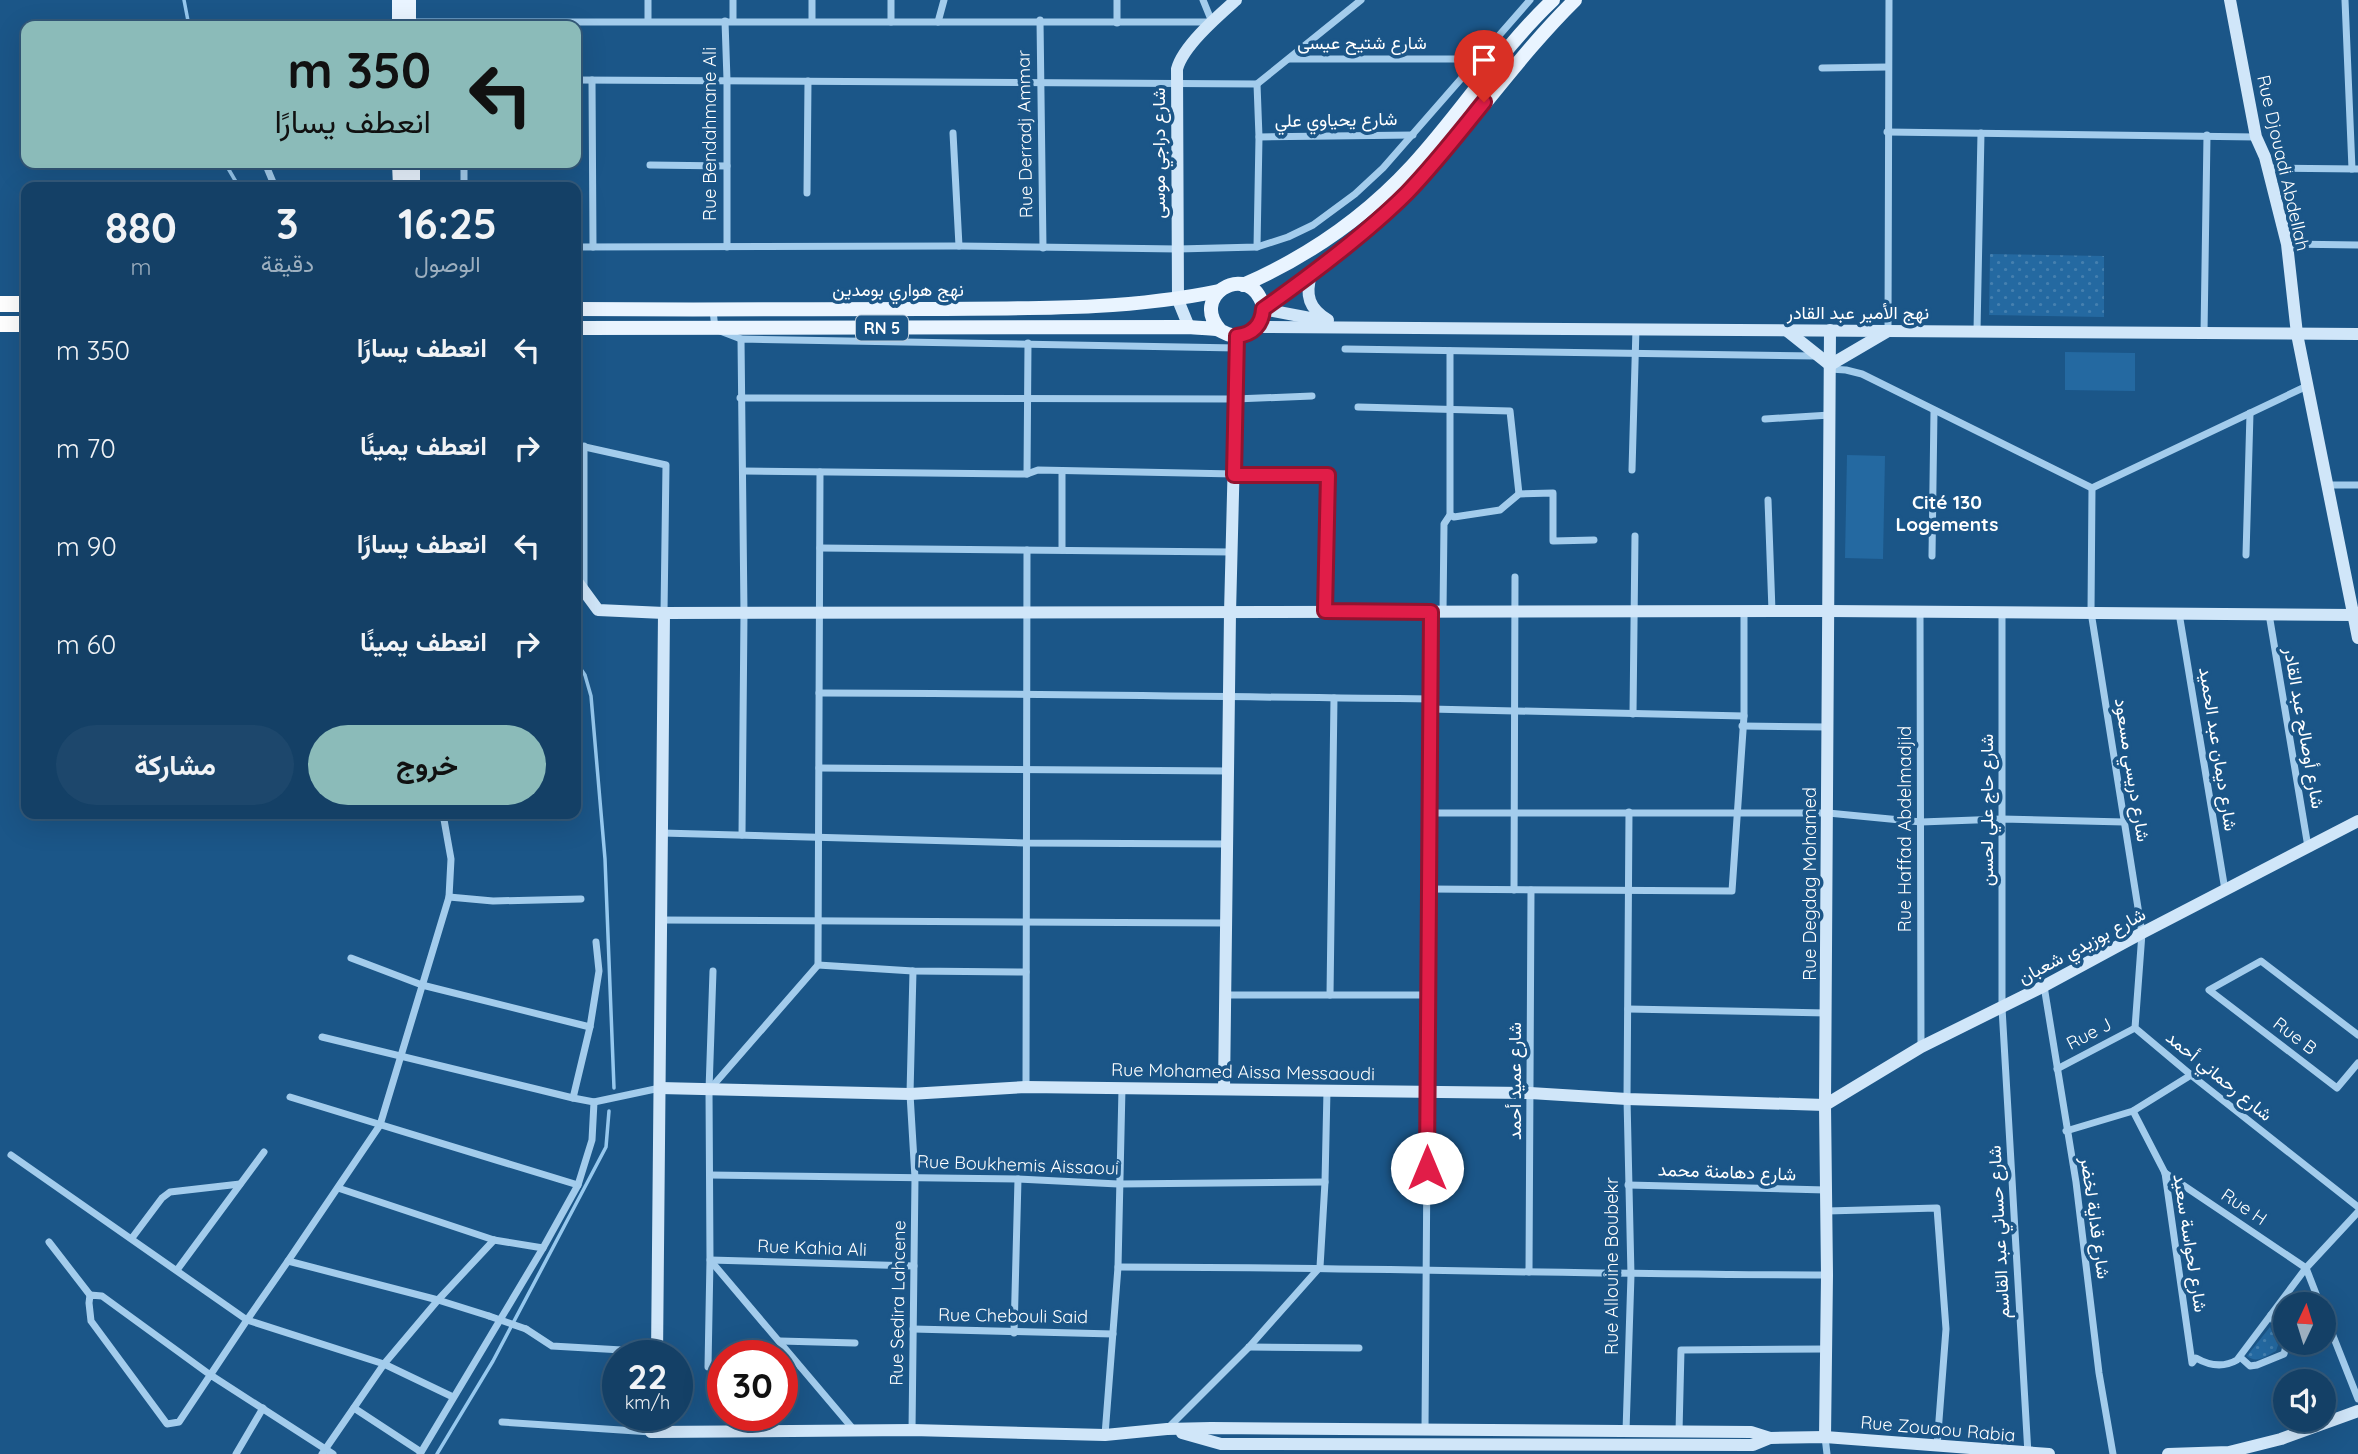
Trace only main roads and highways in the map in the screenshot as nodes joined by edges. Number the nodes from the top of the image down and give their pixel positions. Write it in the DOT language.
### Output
graph roads {
  1 [pos="399,0"];
  2 [pos="409,0"];
  3 [pos="1553,0"];
  4 [pos="1574,0"];
  5 [pos="403,21"];
  6 [pos="405,21"];
  7 [pos="1243,285"];
  8 [pos="1219,291"];
  9 [pos="0,304"];
  10 [pos="21,304"];
  11 [pos="581,309"];
  12 [pos="1263,309"];
  13 [pos="0,324"];
  14 [pos="21,324"];
  15 [pos="581,328"];
  16 [pos="1220,330"];
  1 -- 5 [label="main road"];
  2 -- 6 [label="main road"];
  3 -- 7 [label="main road"];
  4 -- 12 [label="main road"];
  7 -- 8 [label="main road"];
  7 -- 12 [label="main road"];
  8 -- 11 [label="main road, نهج هواري بومدين / RN 5"];
  8 -- 16 [label="main road"];
  9 -- 10 [label="highway"];
  12 -- 16 [label="main road"];
  13 -- 14 [label="highway"];
  15 -- 16 [label="main road, RN 5"];
}
